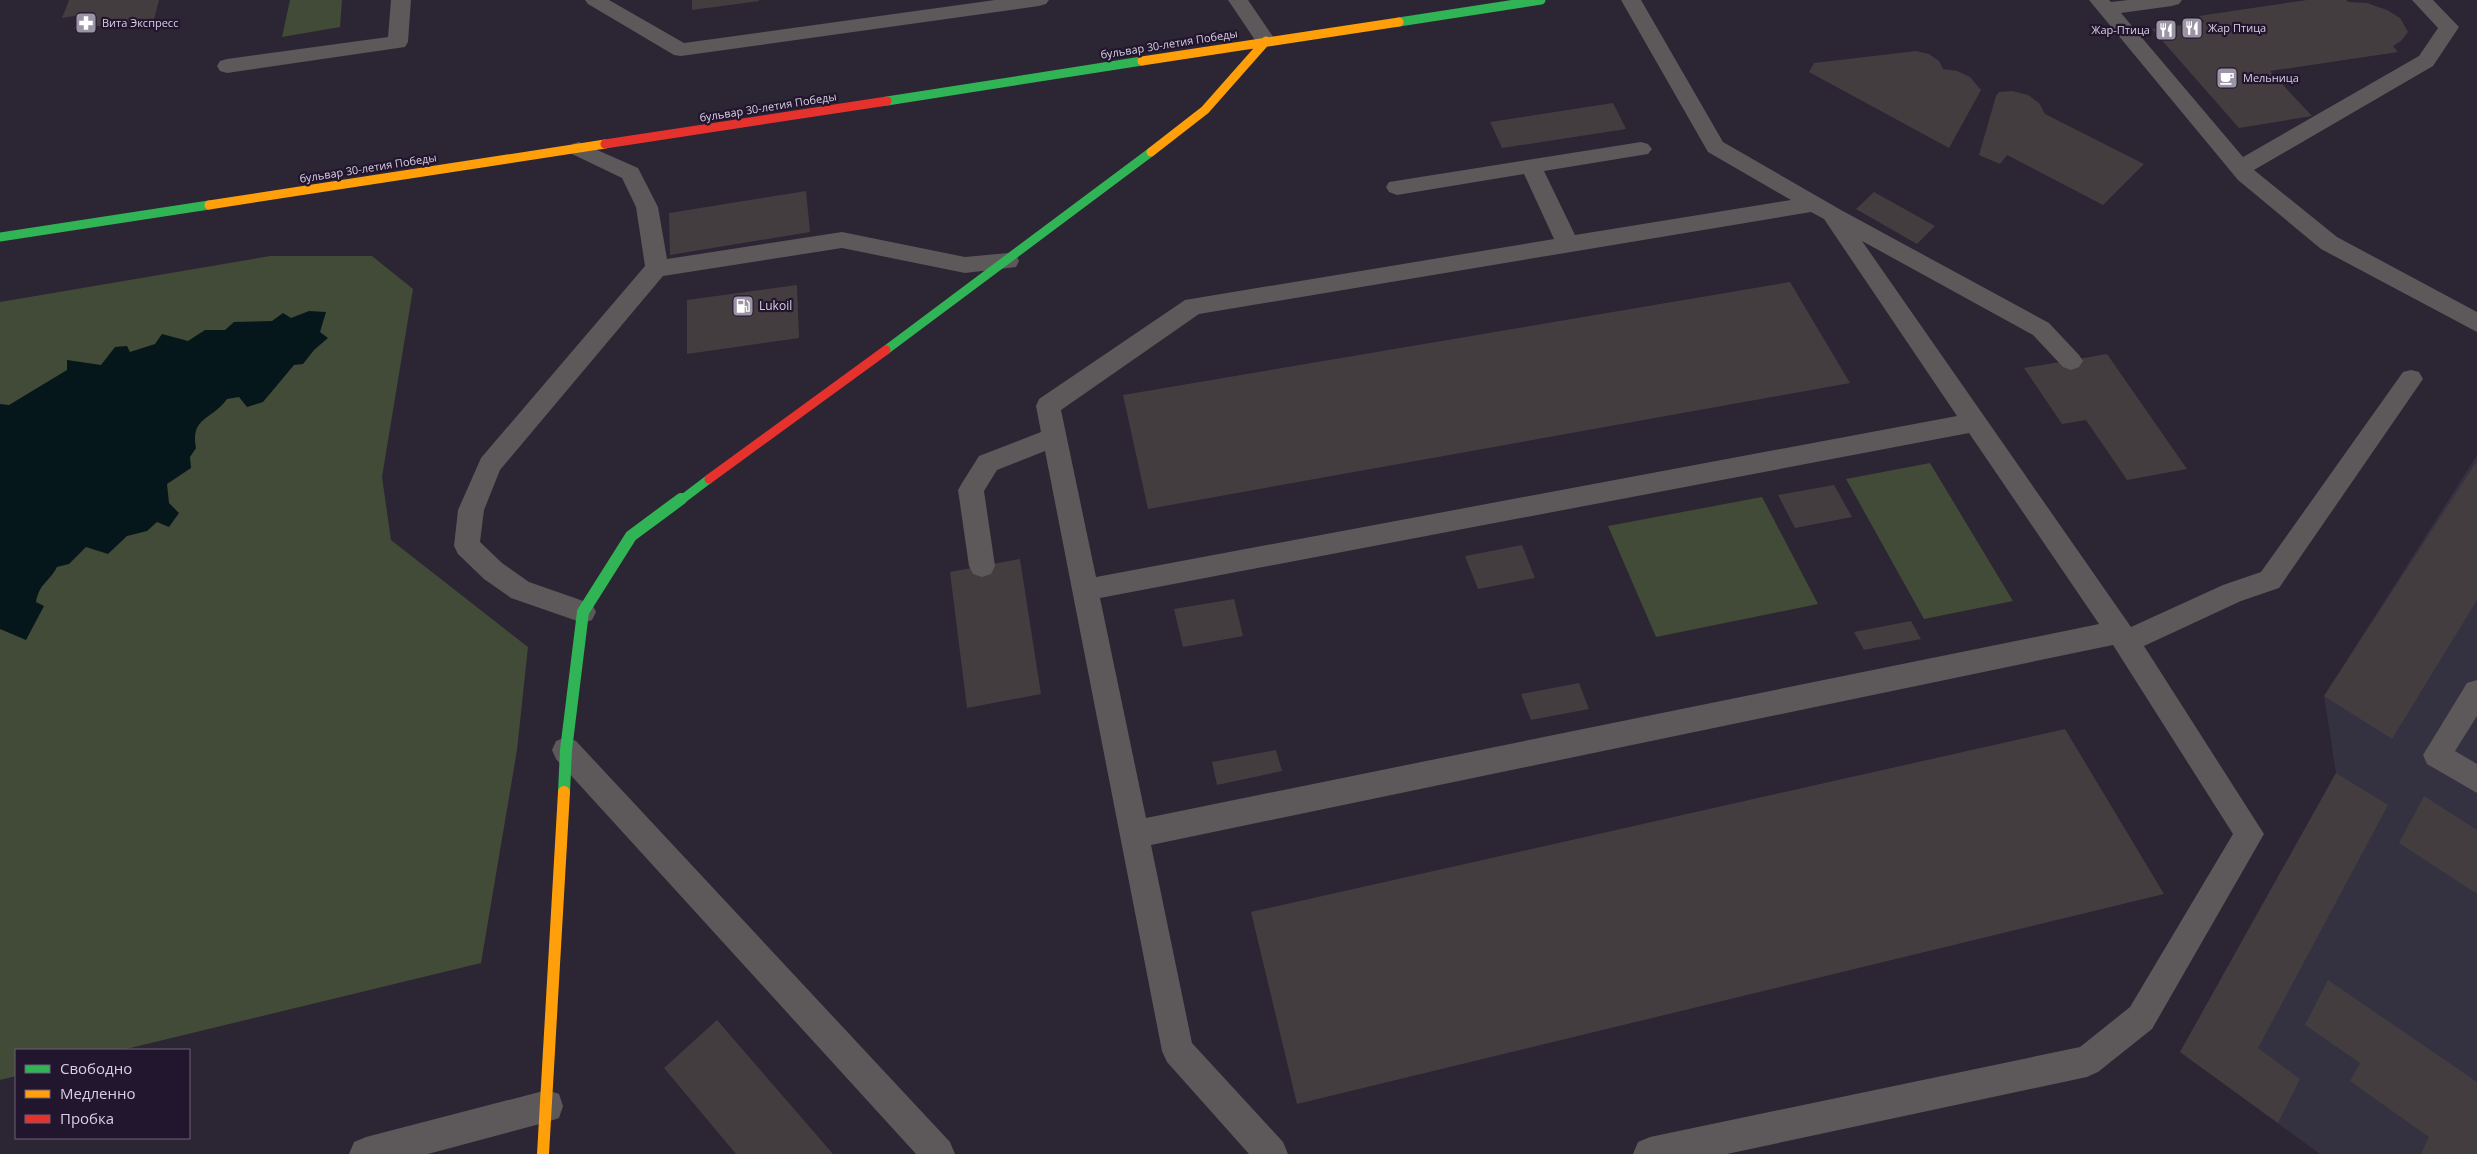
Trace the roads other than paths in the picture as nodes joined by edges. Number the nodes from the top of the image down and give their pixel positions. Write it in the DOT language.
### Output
graph roads {
  1 [pos="401,0"];
  2 [pos="595,0"];
  3 [pos="1039,0"];
  4 [pos="1238,0"];
  5 [pos="1541,0"];
  6 [pos="1631,0"];
  7 [pos="2172,0"];
  8 [pos="2422,0"];
  9 [pos="2103,4"];
  10 [pos="1266,41"];
  11 [pos="227,66"];
  12 [pos="579,149"];
  13 [pos="1641,149"];
  14 [pos="1531,166"];
  15 [pos="2240,168"];
  16 [pos="1397,187"];
  17 [pos="1823,209"];
  18 [pos="0,237"];
  19 [pos="1568,244"];
  20 [pos="1008,261"];
  21 [pos="657,268"];
  22 [pos="2477,323"];
  23 [pos="2071,361"];
  24 [pos="2411,379"];
  25 [pos="1975,422"];
  26 [pos="1054,437"];
  27 [pos="982,566"];
  28 [pos="1085,590"];
  29 [pos="582,612"];
  30 [pos="2123,637"];
  31 [pos="2477,692"];
  32 [pos="566,750"];
  33 [pos="2477,780"];
  34 [pos="1135,834"];
  35 [pos="547,1106"];
  36 [pos="366,1154"];
  37 [pos="543,1154"];
  38 [pos="938,1154"];
  39 [pos="1271,1154"];
  40 [pos="1650,1154"];
  1 -- 11 [label="lane"];
  2 -- 3 [label="lane"];
  4 -- 10 [label="lane"];
  5 -- 10 [label="main road, бульвар 30-летия Победы"];
  6 -- 17 [label="lane"];
  7 -- 9 [label="lane"];
  8 -- 15 [label="lane"];
  9 -- 15 [label="lane"];
  10 -- 12 [label="main road, бульвар 30-летия Победы"];
  10 -- 20 [label="main road"];
  12 -- 18 [label="main road, бульвар 30-летия Победы"];
  12 -- 21 [label="lane"];
  13 -- 14 [label="lane"];
  14 -- 16 [label="lane"];
  14 -- 19 [label="lane"];
  15 -- 22 [label="lane"];
  17 -- 19 [label="lane"];
  17 -- 23 [label="lane"];
  17 -- 25 [label="lane"];
  19 -- 26 [label="lane"];
  20 -- 21 [label="lane"];
  20 -- 29 [label="main road"];
  21 -- 29 [label="lane"];
  24 -- 30 [label="lane"];
  25 -- 28 [label="lane"];
  25 -- 30 [label="lane"];
  26 -- 27 [label="lane"];
  26 -- 28 [label="lane"];
  28 -- 34 [label="lane"];
  29 -- 32 [label="main road"];
  30 -- 34 [label="lane"];
  30 -- 40 [label="lane"];
  31 -- 33 [label="lane"];
  32 -- 35 [label="main road"];
  32 -- 38 [label="lane"];
  34 -- 39 [label="lane"];
  35 -- 36 [label="lane"];
  35 -- 37 [label="main road"];
}
